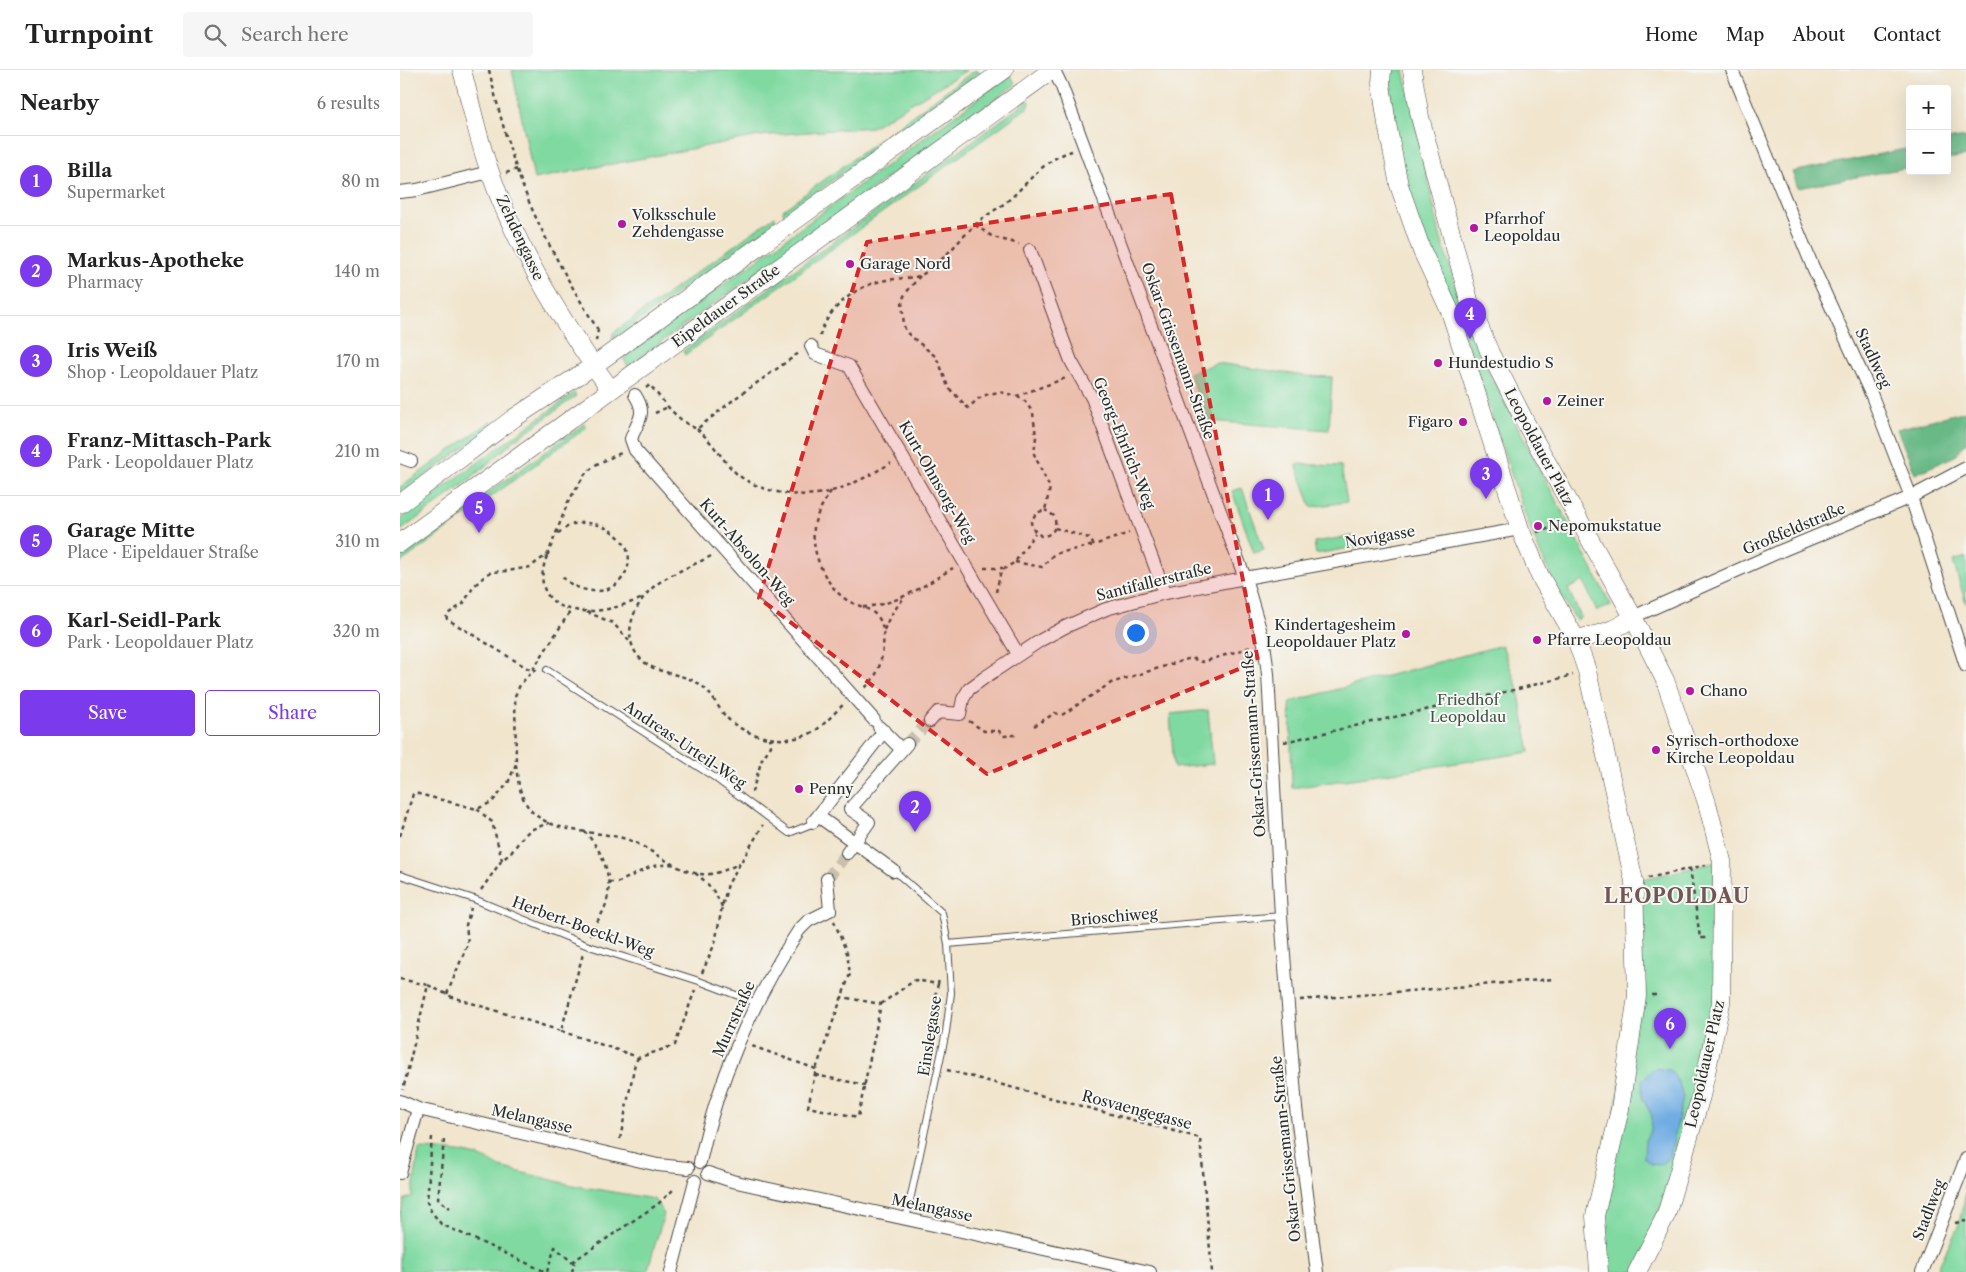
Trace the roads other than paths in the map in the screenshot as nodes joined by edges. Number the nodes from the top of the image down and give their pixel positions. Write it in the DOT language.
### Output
graph roads {
  1 [pos="462,70"];
  2 [pos="1004,70"];
  3 [pos="1053,70"];
  4 [pos="1382,70"];
  5 [pos="1412,70"];
  6 [pos="1732,70"];
  7 [pos="490,172"];
  8 [pos="400,192"];
  9 [pos="1030,250"];
  10 [pos="811,346"];
  11 [pos="593,366"];
  12 [pos="611,390"];
  13 [pos="636,395"];
  14 [pos="1966,468"];
  15 [pos="1911,497"];
  16 [pos="400,504"];
  17 [pos="1522,532"];
  18 [pos="400,543"];
  19 [pos="1245,578"];
  20 [pos="1165,593"];
  21 [pos="1633,617"];
  22 [pos="1576,639"];
  23 [pos="1018,654"];
  24 [pos="1966,666"];
  25 [pos="547,670"];
  26 [pos="930,721"];
  27 [pos="878,725"];
  28 [pos="814,821"];
  29 [pos="855,842"];
  30 [pos="847,854"];
  31 [pos="896,873"];
  32 [pos="400,875"];
  33 [pos="827,879"];
  34 [pos="1281,916"];
  35 [pos="948,944"];
  36 [pos="758,1003"];
  37 [pos="400,1101"];
  38 [pos="418,1109"];
  39 [pos="1966,1159"];
  40 [pos="700,1162"];
  41 [pos="688,1168"];
  42 [pos="400,1173"];
  43 [pos="708,1173"];
  44 [pos="695,1181"];
  45 [pos="906,1219"];
  46 [pos="671,1272"];
  47 [pos="1150,1272"];
  48 [pos="1317,1272"];
  49 [pos="1600,1272"];
  50 [pos="1637,1272"];
  51 [pos="1922,1272"];
  1 -- 7 [label="street, Zehdengasse"];
  2 -- 11 [label="street, Eipeldauer Straße"];
  3 -- 12 [label="street, Eipeldauer Straße"];
  3 -- 19 [label="street, Oskar-Grissemann-Straße"];
  4 -- 17 [label="street"];
  5 -- 21 [label="street, Leopoldauer Platz"];
  6 -- 15 [label="street, Stadlweg"];
  7 -- 8 [label="street"];
  7 -- 11 [label="street, Zehdengasse"];
  9 -- 20 [label="street, Georg-Ehrlich-Weg"];
  10 -- 23 [label="street, Kurt-Ohnsorg-Weg"];
  11 -- 12 [label="street, Zehdengasse"];
  11 -- 16 [label="street, Eipeldauer Straße"];
  12 -- 18 [label="street, Eipeldauer Straße"];
  13 -- 27 [label="street, Kurt-Absolon-Weg"];
  14 -- 15 [label="street, Großfeldstraße"];
  15 -- 21 [label="street, Großfeldstraße"];
  15 -- 24 [label="street, Stadlweg"];
  17 -- 19 [label="street, Novigasse"];
  17 -- 22 [label="street"];
  19 -- 20 [label="street, Santifallerstraße"];
  19 -- 34 [label="street, Oskar-Grissemann-Straße"];
  20 -- 23 [label="street, Santifallerstraße"];
  21 -- 22 [label="street"];
  21 -- 50 [label="street, Leopoldauer Platz"];
  22 -- 49 [label="street"];
  23 -- 26 [label="street, Santifallerstraße"];
  25 -- 28 [label="lane, Andreas-Urteil-Weg"];
  27 -- 28 [label="street"];
  27 -- 29 [label="street, Kurt-Absolon-Weg"];
  28 -- 29 [label="street"];
  29 -- 30 [label="street"];
  29 -- 31 [label="street"];
  31 -- 35 [label="lane, Einslegasse"];
  32 -- 36 [label="lane, Herbert-Boeckl-Weg"];
  33 -- 36 [label="street, Murrstraße"];
  34 -- 35 [label="lane, Brioschiweg"];
  34 -- 48 [label="street, Oskar-Grissemann-Straße"];
  35 -- 45 [label="lane, Einslegasse"];
  36 -- 40 [label="street, Murrstraße"];
  37 -- 38 [label="street, Melangasse"];
  38 -- 41 [label="street, Melangasse"];
  38 -- 42 [label="street"];
  39 -- 51 [label="street, Stadlweg"];
  40 -- 41 [label="street"];
  40 -- 43 [label="street"];
  41 -- 44 [label="street"];
  43 -- 44 [label="street"];
  43 -- 45 [label="street, Melangasse"];
  44 -- 46 [label="street"];
  45 -- 47 [label="street, Melangasse"];
}
